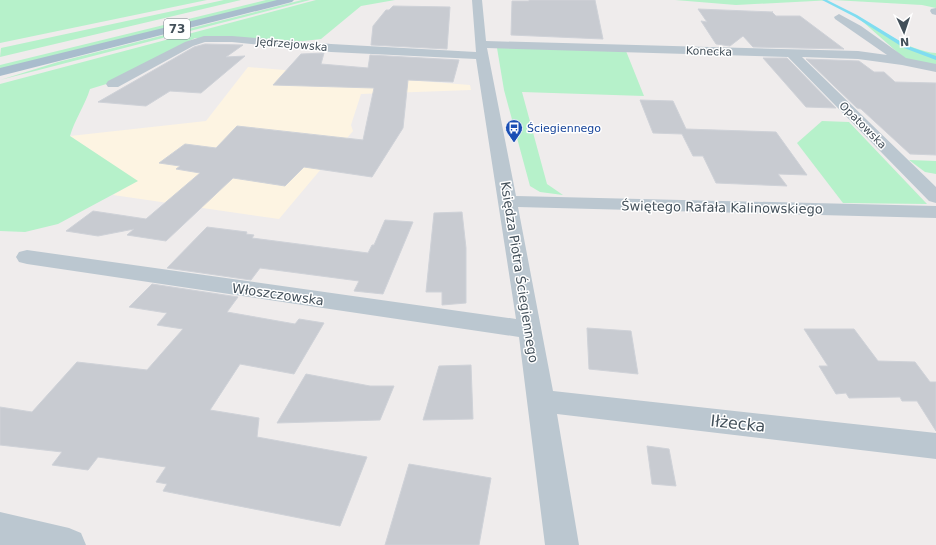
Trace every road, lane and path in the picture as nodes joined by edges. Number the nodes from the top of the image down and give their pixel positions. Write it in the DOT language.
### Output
graph roads {
  1 [pos="256,0"];
  2 [pos="289,0"];
  3 [pos="477,0"];
  4 [pos="839,17"];
  5 [pos="481,50"];
  6 [pos="791,53"];
  7 [pos="902,61"];
  8 [pos="0,62"];
  9 [pos="936,68"];
  10 [pos="0,72"];
  11 [pos="113,84"];
  12 [pos="936,197"];
  13 [pos="508,201"];
  14 [pos="936,212"];
  15 [pos="27,257"];
  16 [pos="530,330"];
  17 [pos="541,401"];
  18 [pos="936,446"];
  19 [pos="0,529"];
  20 [pos="69,545"];
  21 [pos="562,545"];
  1 -- 8 [label="main road, 73"];
  2 -- 10 [label="main road, 73"];
  3 -- 5 [label="street, Księdza Piotra Ściegiennego"];
  4 -- 7 [label="street"];
  5 -- 6 [label="street, Konecka"];
  5 -- 11 [label="street, Jędrzejowska"];
  5 -- 13 [label="street, Księdza Piotra Ściegiennego"];
  6 -- 7 [label="street, Konecka"];
  6 -- 12 [label="street, Opatowska"];
  7 -- 9 [label="street, Konecka"];
  13 -- 14 [label="street, Świętego Rafała Kalinowskiego"];
  13 -- 16 [label="street, Księdza Piotra Ściegiennego"];
  15 -- 16 [label="street, Włoszczowska"];
  16 -- 17 [label="street, Księdza Piotra Ściegiennego"];
  17 -- 18 [label="street, Iłżecka"];
  17 -- 21 [label="street, Księdza Piotra Ściegiennego"];
  19 -- 20 [label="street"];
}
